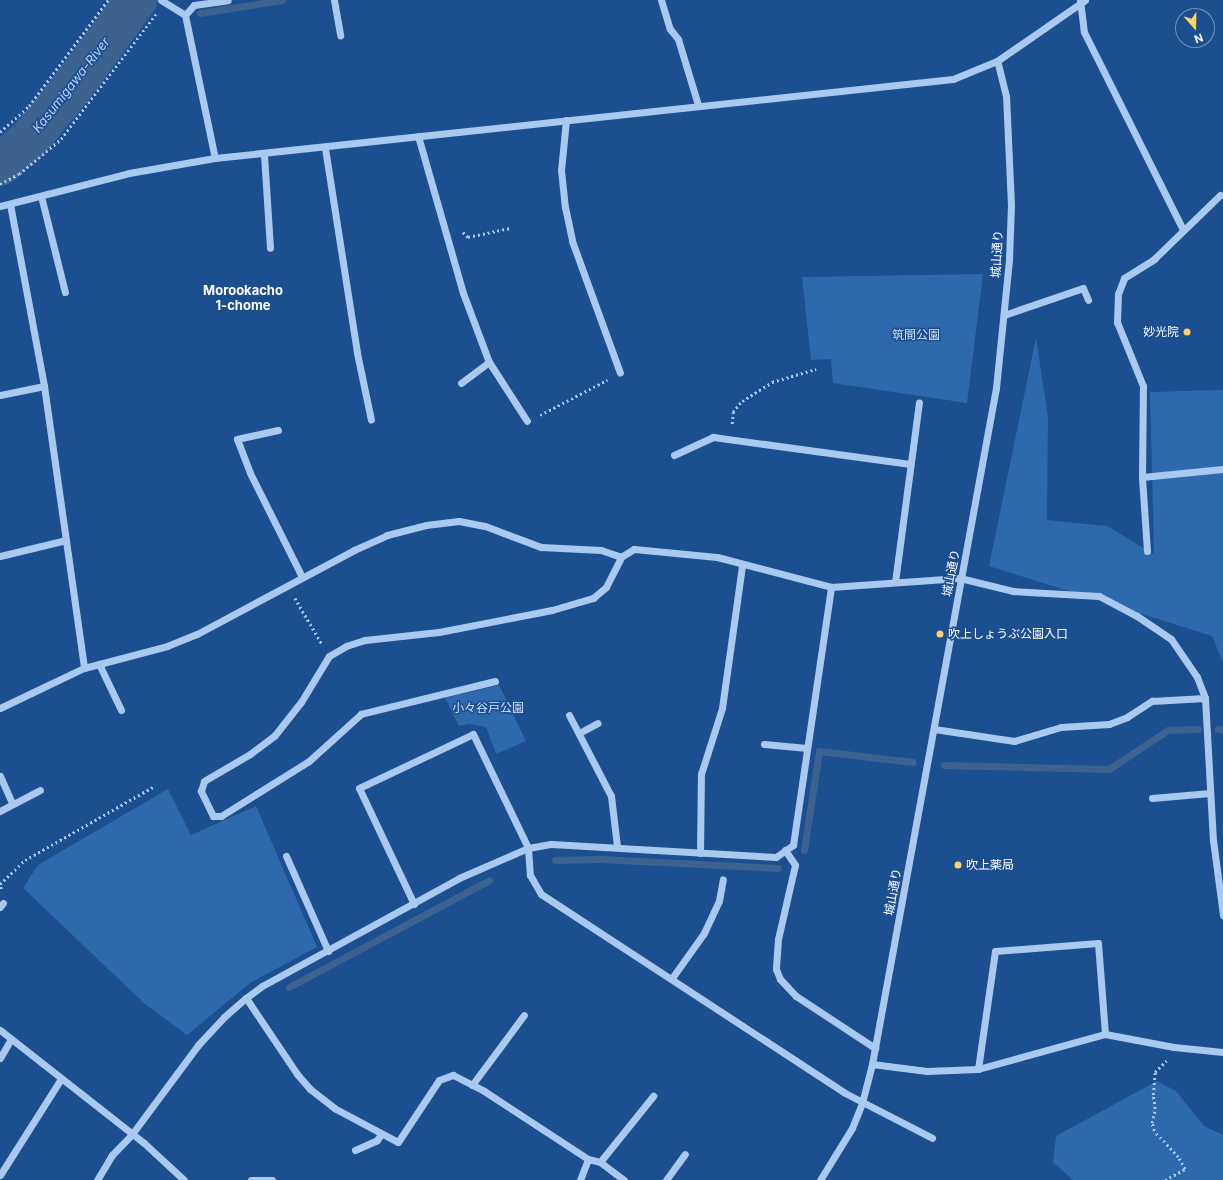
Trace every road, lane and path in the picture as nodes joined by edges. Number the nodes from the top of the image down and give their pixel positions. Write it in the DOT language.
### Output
graph roads {
  1 [pos="108,0"];
  2 [pos="228,0"];
  3 [pos="334,0"];
  4 [pos="661,0"];
  5 [pos="162,1"];
  6 [pos="1082,1"];
  7 [pos="185,15"];
  8 [pos="340,35"];
  9 [pos="997,61"];
  10 [pos="698,105"];
  11 [pos="566,120"];
  12 [pos="0,132"];
  13 [pos="418,136"];
  14 [pos="325,148"];
  15 [pos="264,155"];
  16 [pos="215,158"];
  17 [pos="0,184"];
  18 [pos="1220,195"];
  19 [pos="41,196"];
  20 [pos="10,204"];
  21 [pos="0,206"];
  22 [pos="440,213"];
  23 [pos="510,228"];
  24 [pos="1183,230"];
  25 [pos="270,248"];
  26 [pos="65,292"];
  27 [pos="1088,300"];
  28 [pos="1004,315"];
  29 [pos="489,362"];
  30 [pos="816,369"];
  31 [pos="620,374"];
  32 [pos="461,383"];
  33 [pos="44,386"];
  34 [pos="0,395"];
  35 [pos="919,403"];
  36 [pos="371,420"];
  37 [pos="527,421"];
  38 [pos="278,430"];
  39 [pos="731,438"];
  40 [pos="674,455"];
  41 [pos="910,464"];
  42 [pos="1223,469"];
  43 [pos="1142,477"];
  44 [pos="66,540"];
  45 [pos="1147,551"];
  46 [pos="0,556"];
  47 [pos="621,557"];
  48 [pos="742,565"];
  49 [pos="302,577"];
  50 [pos="960,578"];
  51 [pos="895,582"];
  52 [pos="288,585"];
  53 [pos="831,588"];
  54 [pos="329,656"];
  55 [pos="99,664"];
  56 [pos="84,668"];
  57 [pos="495,682"];
  58 [pos="1205,698"];
  59 [pos="0,708"];
  60 [pos="121,710"];
  61 [pos="569,715"];
  62 [pos="598,723"];
  63 [pos="934,729"];
  64 [pos="579,733"];
  65 [pos="764,744"];
  66 [pos="807,748"];
  67 [pos="0,776"];
  68 [pos="153,787"];
  69 [pos="40,790"];
  70 [pos="1210,793"];
  71 [pos="1152,798"];
  72 [pos="12,803"];
  73 [pos="0,811"];
  74 [pos="617,846"];
  75 [pos="528,848"];
  76 [pos="785,850"];
  77 [pos="700,853"];
  78 [pos="286,856"];
  79 [pos="723,879"];
  80 [pos="414,904"];
  81 [pos="1,905"];
  82 [pos="1223,914"];
  83 [pos="328,951"];
  84 [pos="672,978"];
  85 [pos="246,998"];
  86 [pos="524,1015"];
  87 [pos="0,1030"];
  88 [pos="1105,1034"];
  89 [pos="11,1039"];
  90 [pos="1174,1047"];
  91 [pos="875,1048"];
  92 [pos="1223,1052"];
  93 [pos="0,1058"];
  94 [pos="872,1064"];
  95 [pos="978,1069"];
  96 [pos="61,1079"];
  97 [pos="472,1084"];
  98 [pos="653,1096"];
  99 [pos="862,1102"];
  100 [pos="132,1134"];
  101 [pos="381,1134"];
  102 [pos="932,1138"];
  103 [pos="354,1150"];
  104 [pos="685,1154"];
  105 [pos="588,1158"];
  106 [pos="600,1162"];
  107 [pos="0,1175"];
  108 [pos="97,1180"];
  109 [pos="184,1180"];
  110 [pos="251,1180"];
  111 [pos="272,1180"];
  112 [pos="580,1180"];
  113 [pos="624,1180"];
  114 [pos="666,1180"];
  115 [pos="820,1180"];
  116 [pos="1166,1180"];
  1 -- 12 [label="path"];
  2 -- 7 [label="street"];
  3 -- 8 [label="street"];
  4 -- 10 [label="street"];
  5 -- 7 [label="street"];
  5 -- 17 [label="path"];
  6 -- 9 [label="street"];
  6 -- 24 [label="street"];
  7 -- 16 [label="street"];
  9 -- 10 [label="street"];
  9 -- 28 [label="street, 城山通り"];
  10 -- 11 [label="street"];
  11 -- 13 [label="street"];
  11 -- 31 [label="street"];
  13 -- 14 [label="street"];
  13 -- 22 [label="street"];
  14 -- 15 [label="street"];
  14 -- 36 [label="street"];
  15 -- 16 [label="street"];
  15 -- 25 [label="street"];
  16 -- 19 [label="street"];
  18 -- 24 [label="street"];
  19 -- 20 [label="street"];
  19 -- 26 [label="street"];
  20 -- 21 [label="street"];
  20 -- 33 [label="street"];
  22 -- 23 [label="path"];
  22 -- 29 [label="street"];
  24 -- 43 [label="street"];
  27 -- 28 [label="street"];
  28 -- 50 [label="street, 城山通り"];
  29 -- 32 [label="street"];
  29 -- 37 [label="street"];
  30 -- 39 [label="path"];
  31 -- 37 [label="path"];
  33 -- 34 [label="street"];
  33 -- 44 [label="street"];
  35 -- 41 [label="street"];
  38 -- 49 [label="street"];
  39 -- 40 [label="street"];
  39 -- 41 [label="street"];
  41 -- 51 [label="street"];
  42 -- 43 [label="street"];
  43 -- 45 [label="street"];
  44 -- 46 [label="street"];
  44 -- 56 [label="street"];
  47 -- 48 [label="street"];
  47 -- 49 [label="street"];
  47 -- 54 [label="street"];
  48 -- 53 [label="street"];
  48 -- 77 [label="street"];
  49 -- 52 [label="street"];
  50 -- 51 [label="street"];
  50 -- 58 [label="street"];
  50 -- 63 [label="street, 城山通り"];
  51 -- 53 [label="street"];
  52 -- 54 [label="path"];
  52 -- 55 [label="street"];
  53 -- 66 [label="street"];
  54 -- 57 [label="street"];
  55 -- 56 [label="street"];
  55 -- 60 [label="street"];
  56 -- 59 [label="street"];
  58 -- 63 [label="street"];
  58 -- 70 [label="street"];
  61 -- 64 [label="street"];
  62 -- 64 [label="street"];
  63 -- 91 [label="street, 城山通り"];
  64 -- 74 [label="street"];
  65 -- 66 [label="street"];
  66 -- 76 [label="street"];
  67 -- 72 [label="street"];
  68 -- 81 [label="path"];
  69 -- 72 [label="street"];
  70 -- 71 [label="street"];
  70 -- 82 [label="street"];
  72 -- 73 [label="street"];
  74 -- 75 [label="street"];
  74 -- 77 [label="street"];
  75 -- 80 [label="street"];
  75 -- 80 [label="street"];
  75 -- 84 [label="street"];
  76 -- 77 [label="street"];
  76 -- 91 [label="street"];
  78 -- 83 [label="street"];
  79 -- 84 [label="street"];
  80 -- 83 [label="street"];
  83 -- 85 [label="street"];
  84 -- 99 [label="street"];
  85 -- 100 [label="street"];
  85 -- 101 [label="street"];
  86 -- 97 [label="street"];
  87 -- 89 [label="street"];
  88 -- 90 [label="street"];
  88 -- 95 [label="street"];
  88 -- 95 [label="street"];
  89 -- 93 [label="street"];
  89 -- 96 [label="street"];
  90 -- 92 [label="street"];
  90 -- 116 [label="path"];
  91 -- 94 [label="street, 城山通り"];
  94 -- 95 [label="street"];
  94 -- 99 [label="street, 城山通り"];
  96 -- 100 [label="street"];
  96 -- 107 [label="street"];
  97 -- 101 [label="street"];
  97 -- 105 [label="street"];
  98 -- 106 [label="street"];
  99 -- 102 [label="street"];
  99 -- 115 [label="street, 城山通り"];
  100 -- 108 [label="street"];
  100 -- 109 [label="street"];
  101 -- 103 [label="street"];
  104 -- 114 [label="street"];
  105 -- 106 [label="street"];
  105 -- 112 [label="street"];
  106 -- 113 [label="street"];
  110 -- 111 [label="street"];
}
